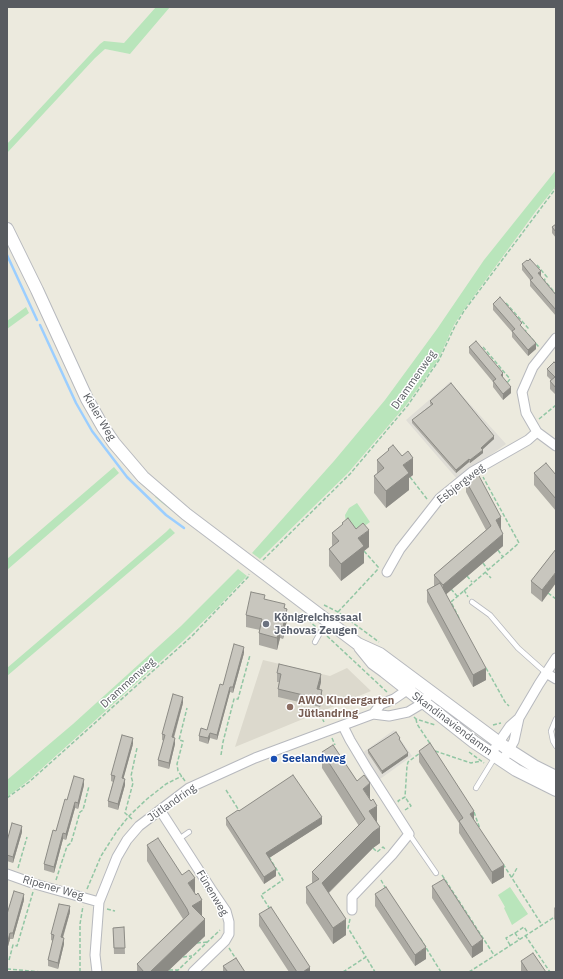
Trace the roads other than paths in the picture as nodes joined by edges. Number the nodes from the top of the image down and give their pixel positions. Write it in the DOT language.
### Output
graph roads {
  1 [pos="7,229"];
  2 [pos="556,338"];
  3 [pos="535,428"];
  4 [pos="556,446"];
  5 [pos="249,566"];
  6 [pos="387,572"];
  7 [pos="472,602"];
  8 [pos="329,623"];
  9 [pos="315,642"];
  10 [pos="358,644"];
  11 [pos="556,658"];
  12 [pos="546,673"];
  13 [pos="556,679"];
  14 [pos="415,681"];
  15 [pos="407,690"];
  16 [pos="431,692"];
  17 [pos="423,703"];
  18 [pos="373,714"];
  19 [pos="519,718"];
  20 [pos="556,719"];
  21 [pos="343,726"];
  22 [pos="499,742"];
  23 [pos="556,746"];
  24 [pos="509,750"];
  25 [pos="492,758"];
  26 [pos="556,777"];
  27 [pos="476,788"];
  28 [pos="556,790"];
  29 [pos="160,810"];
  30 [pos="189,832"];
  31 [pos="409,834"];
  32 [pos="179,839"];
  33 [pos="436,873"];
  34 [pos="11,876"];
  35 [pos="99,902"];
  36 [pos="352,910"];
  37 [pos="97,972"];
  38 [pos="193,972"];
  1 -- 5 [label="street, Kieler Weg"];
  2 -- 3 [label="street"];
  3 -- 4 [label="street"];
  3 -- 6 [label="street, Esbjergweg"];
  5 -- 8 [label="street, Skandinaviendamm"];
  7 -- 12 [label="lane"];
  8 -- 9 [label="lane"];
  8 -- 10 [label="street, Skandinaviendamm"];
  10 -- 14 [label="street, Skandinaviendamm"];
  10 -- 15 [label="street, Skandinaviendamm"];
  11 -- 12 [label="street"];
  12 -- 13 [label="street"];
  12 -- 19 [label="street"];
  14 -- 15 [label="street, Jütlandring"];
  14 -- 16 [label="street, Skandinaviendamm"];
  15 -- 17 [label="street, Skandinaviendamm"];
  15 -- 18 [label="street, Jütlandring"];
  16 -- 17 [label="street, Jütlandring"];
  16 -- 22 [label="street, Skandinaviendamm"];
  17 -- 18 [label="street, Jütlandring"];
  17 -- 25 [label="street, Skandinaviendamm"];
  18 -- 21 [label="street, Jütlandring"];
  19 -- 22 [label="street"];
  19 -- 24 [label="street"];
  20 -- 23 [label="lane"];
  21 -- 29 [label="street, Jütlandring"];
  21 -- 31 [label="street"];
  22 -- 24 [label="street, Skandinaviendamm"];
  22 -- 25 [label="street"];
  24 -- 25 [label="street"];
  24 -- 26 [label="street, Skandinaviendamm"];
  25 -- 27 [label="lane"];
  25 -- 28 [label="street, Skandinaviendamm"];
  29 -- 32 [label="street, Fünenweg"];
  29 -- 35 [label="street, Jütlandring"];
  30 -- 32 [label="lane"];
  31 -- 33 [label="lane"];
  31 -- 36 [label="street"];
  32 -- 38 [label="street, Fünenweg"];
  34 -- 35 [label="street, Ripener Weg"];
  35 -- 37 [label="street, Jütlandring"];
}
